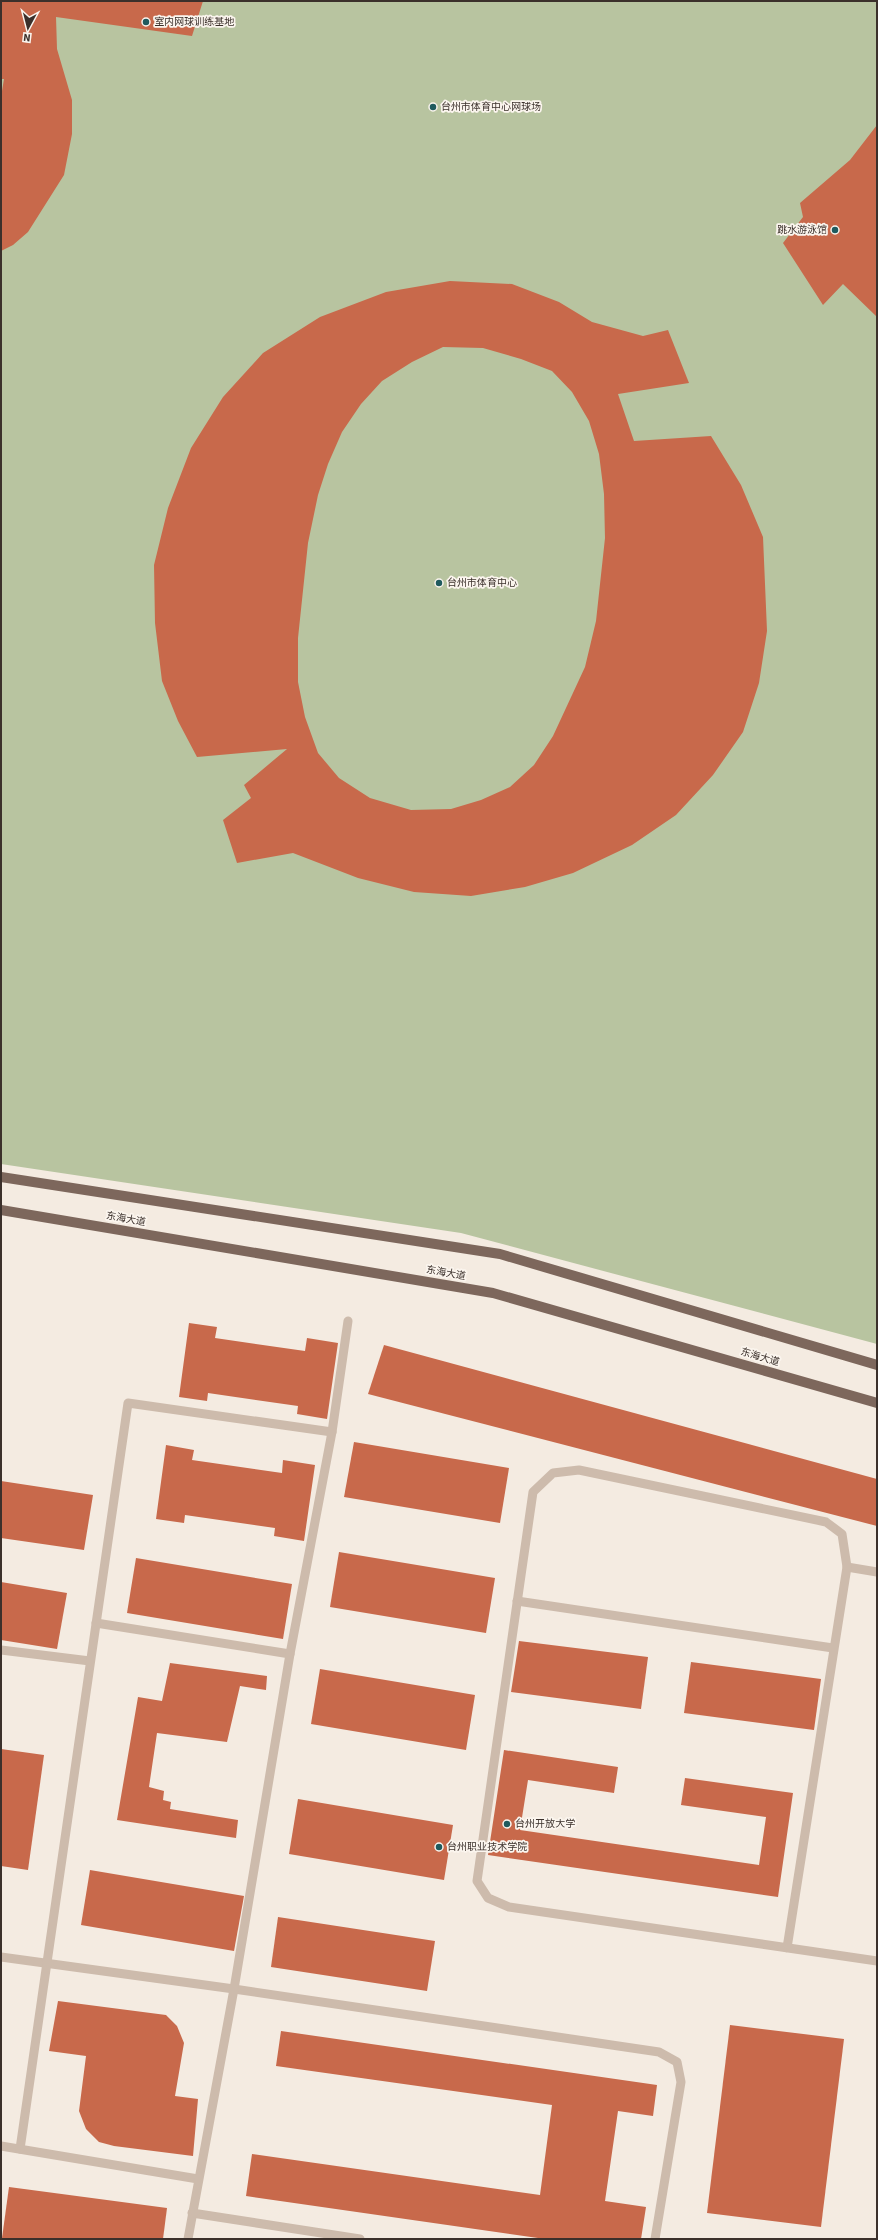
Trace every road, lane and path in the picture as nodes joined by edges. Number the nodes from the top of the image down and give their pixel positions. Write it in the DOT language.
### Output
graph roads {
  1 [pos="1,1177"];
  2 [pos="1,1210"];
  3 [pos="348,1321"];
  4 [pos="877,1365"];
  5 [pos="877,1403"];
  6 [pos="332,1432"];
  7 [pos="847,1567"];
  8 [pos="877,1572"];
  9 [pos="517,1601"];
  10 [pos="96,1623"];
  11 [pos="833,1648"];
  12 [pos="1,1650"];
  13 [pos="290,1654"];
  14 [pos="90,1661"];
  15 [pos="787,1948"];
  16 [pos="1,1957"];
  17 [pos="877,1961"];
  18 [pos="46,1964"];
  19 [pos="234,1989"];
  20 [pos="1,2146"];
  21 [pos="20,2149"];
  22 [pos="198,2178"];
  23 [pos="192,2213"];
  24 [pos="188,2239"];
  25 [pos="360,2239"];
  26 [pos="655,2239"];
  1 -- 4 [label="main road"];
  2 -- 5 [label="main road, 东海大道"];
  3 -- 6 [label="lane"];
  6 -- 10 [label="lane"];
  6 -- 13 [label="lane"];
  7 -- 8 [label="lane"];
  7 -- 9 [label="lane"];
  7 -- 11 [label="lane"];
  9 -- 11 [label="lane"];
  9 -- 15 [label="lane"];
  10 -- 13 [label="lane"];
  10 -- 14 [label="lane"];
  11 -- 15 [label="lane"];
  12 -- 14 [label="lane"];
  13 -- 19 [label="lane"];
  14 -- 18 [label="lane"];
  15 -- 17 [label="lane"];
  16 -- 18 [label="lane"];
  18 -- 19 [label="lane"];
  18 -- 21 [label="lane"];
  19 -- 22 [label="lane"];
  19 -- 26 [label="lane"];
  20 -- 21 [label="lane"];
  21 -- 22 [label="lane"];
  22 -- 23 [label="lane"];
  23 -- 24 [label="lane"];
  23 -- 25 [label="lane"];
}
